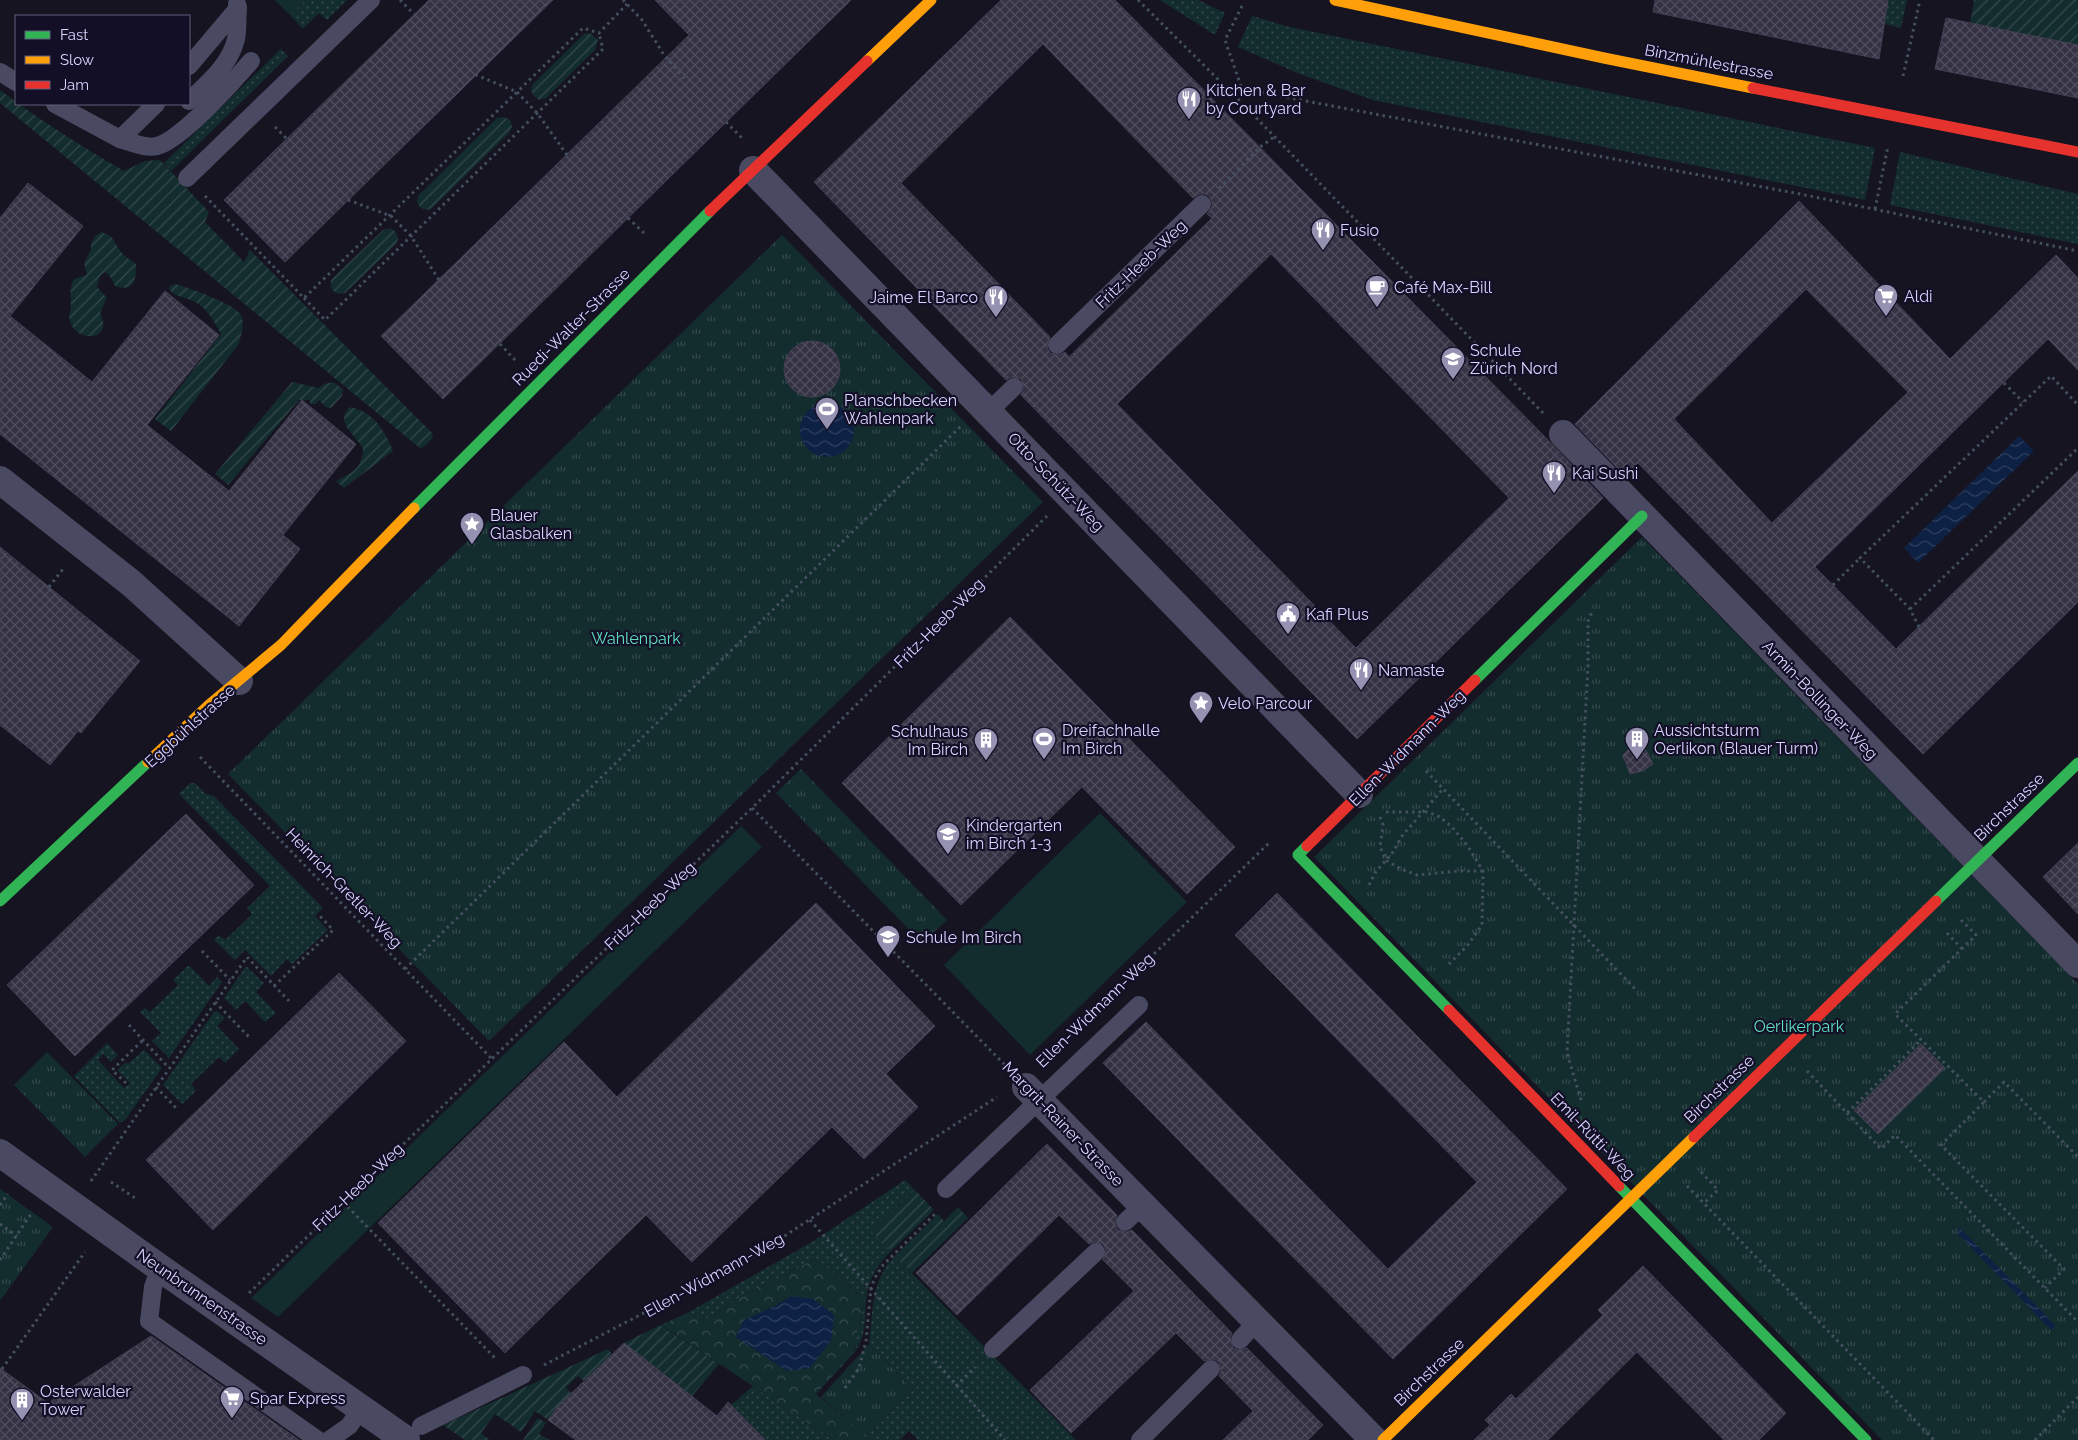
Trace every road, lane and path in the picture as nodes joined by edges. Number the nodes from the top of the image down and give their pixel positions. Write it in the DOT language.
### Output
graph roads {
  1 [pos="371,0"];
  2 [pos="400,0"];
  3 [pos="623,0"];
  4 [pos="931,0"];
  5 [pos="1138,0"];
  6 [pos="1335,0"];
  7 [pos="1920,0"];
  8 [pos="237,4"];
  9 [pos="628,4"];
  10 [pos="1242,6"];
  11 [pos="414,14"];
  12 [pos="599,33"];
  13 [pos="251,61"];
  14 [pos="190,65"];
  15 [pos="0,72"];
  16 [pos="476,75"];
  17 [pos="1903,76"];
  18 [pos="685,79"];
  19 [pos="15,81"];
  20 [pos="1242,88"];
  21 [pos="517,92"];
  22 [pos="1235,96"];
  23 [pos="190,100"];
  24 [pos="57,105"];
  25 [pos="155,105"];
  26 [pos="538,114"];
  27 [pos="726,122"];
  28 [pos="1274,137"];
  29 [pos="742,138"];
  30 [pos="120,139"];
  31 [pos="1888,144"];
  32 [pos="2078,152"];
  33 [pos="567,154"];
  34 [pos="753,170"];
  35 [pos="187,178"];
  36 [pos="348,200"];
  37 [pos="1202,204"];
  38 [pos="1875,209"];
  39 [pos="391,216"];
  40 [pos="628,218"];
  41 [pos="411,236"];
  42 [pos="647,237"];
  43 [pos="2078,251"];
  44 [pos="439,280"];
  45 [pos="304,298"];
  46 [pos="500,344"];
  47 [pos="1057,345"];
  48 [pos="520,365"];
  49 [pos="2004,383"];
  50 [pos="1014,387"];
  51 [pos="2023,402"];
  52 [pos="2078,405"];
  53 [pos="988,412"];
  54 [pos="962,426"];
  55 [pos="1564,434"];
  56 [pos="2078,448"];
  57 [pos="0,480"];
  58 [pos="1048,515"];
  59 [pos="1642,516"];
  60 [pos="1860,558"];
  61 [pos="64,567"];
  62 [pos="1833,585"];
  63 [pos="49,587"];
  64 [pos="1596,602"];
  65 [pos="1910,609"];
  66 [pos="1918,627"];
  67 [pos="239,681"];
  68 [pos="179,734"];
  69 [pos="1405,749"];
  70 [pos="2078,762"];
  71 [pos="1443,789"];
  72 [pos="1359,794"];
  73 [pos="752,808"];
  74 [pos="1422,813"];
  75 [pos="1298,855"];
  76 [pos="1387,861"];
  77 [pos="1977,861"];
  78 [pos="1483,871"];
  79 [pos="0,901"];
  80 [pos="1348,906"];
  81 [pos="318,914"];
  82 [pos="1961,920"];
  83 [pos="1574,927"];
  84 [pos="1947,934"];
  85 [pos="1962,948"];
  86 [pos="202,952"];
  87 [pos="2078,964"];
  88 [pos="405,969"];
  89 [pos="230,980"];
  90 [pos="1124,983"];
  91 [pos="1424,985"];
  92 [pos="274,986"];
  93 [pos="1638,992"];
  94 [pos="289,1001"];
  95 [pos="216,1002"];
  96 [pos="1139,1006"];
  97 [pos="129,1025"];
  98 [pos="250,1038"];
  99 [pos="143,1040"];
  100 [pos="1921,1040"];
  101 [pos="491,1058"];
  102 [pos="1803,1066"];
  103 [pos="169,1068"];
  104 [pos="126,1084"];
  105 [pos="156,1087"];
  106 [pos="1028,1089"];
  107 [pos="1581,1102"];
  108 [pos="1984,1102"];
  109 [pos="178,1110"];
  110 [pos="1847,1113"];
  111 [pos="0,1153"];
  112 [pos="2078,1157"];
  113 [pos="1702,1173"];
  114 [pos="90,1182"];
  115 [pos="111,1182"];
  116 [pos="1688,1187"];
  117 [pos="946,1189"];
  118 [pos="1631,1198"];
  119 [pos="138,1200"];
  120 [pos="343,1202"];
  121 [pos="1704,1203"];
  122 [pos="940,1209"];
  123 [pos="32,1213"];
  124 [pos="810,1220"];
  125 [pos="0,1224"];
  126 [pos="17,1236"];
  127 [pos="87,1250"];
  128 [pos="1096,1252"];
  129 [pos="0,1260"];
  130 [pos="160,1268"];
  131 [pos="871,1287"];
  132 [pos="2045,1288"];
  133 [pos="247,1295"];
  134 [pos="2078,1322"];
  135 [pos="993,1349"];
  136 [pos="2,1369"];
  137 [pos="1211,1369"];
  138 [pos="520,1377"];
  139 [pos="846,1388"];
  140 [pos="2078,1397"];
  141 [pos="361,1409"];
  142 [pos="413,1433"];
  143 [pos="318,1440"];
  144 [pos="329,1440"];
  145 [pos="1005,1440"];
  146 [pos="1140,1440"];
  147 [pos="1374,1440"];
  148 [pos="1383,1440"];
  149 [pos="1866,1440"];
  150 [pos="1934,1440"];
  151 [pos="2035,1440"];
  1 -- 35 [label="lane"];
  2 -- 11 [label="path"];
  3 -- 9 [label="path"];
  4 -- 34 [label="street, Ruedi-Walter-Strasse"];
  5 -- 22 [label="path"];
  6 -- 32 [label="street, Binzmühlestrasse"];
  7 -- 17 [label="path"];
  8 -- 14 [label="lane"];
  8 -- 23 [label="lane"];
  9 -- 12 [label="path"];
  9 -- 18 [label="path"];
  10 -- 20 [label="path"];
  12 -- 21 [label="path"];
  12 -- 26 [label="path"];
  13 -- 30 [label="lane"];
  15 -- 19 [label="lane"];
  16 -- 21 [label="path"];
  20 -- 22 [label="path"];
  20 -- 38 [label="path"];
  21 -- 26 [label="path"];
  21 -- 39 [label="path"];
  22 -- 28 [label="path"];
  24 -- 30 [label="lane"];
  25 -- 30 [label="lane"];
  26 -- 33 [label="path"];
  26 -- 41 [label="path"];
  27 -- 29 [label="path"];
  28 -- 37 [label="path"];
  28 -- 55 [label="path"];
  31 -- 38 [label="path"];
  34 -- 53 [label="street, Otto-Schütz-Weg"];
  34 -- 67 [label="street, Ruedi-Walter-Strasse"];
  35 -- 45 [label="path"];
  36 -- 39 [label="path"];
  37 -- 47 [label="lane, Fritz-Heeb-Weg"];
  38 -- 43 [label="path"];
  39 -- 41 [label="path"];
  39 -- 45 [label="path"];
  40 -- 42 [label="path"];
  41 -- 44 [label="path"];
  41 -- 45 [label="path"];
  46 -- 48 [label="path"];
  49 -- 51 [label="path"];
  50 -- 53 [label="lane"];
  51 -- 52 [label="path"];
  51 -- 60 [label="path"];
  53 -- 72 [label="street, Otto-Schütz-Weg"];
  54 -- 88 [label="path"];
  55 -- 59 [label="street, Armin-Bollinger-Weg"];
  56 -- 65 [label="path"];
  57 -- 67 [label="street, Eggbühlstrasse"];
  58 -- 73 [label="path, Fritz-Heeb-Weg"];
  59 -- 69 [label="street, Ellen-Widmann-Weg"];
  59 -- 77 [label="street, Armin-Bollinger-Weg"];
  60 -- 62 [label="path"];
  60 -- 65 [label="path"];
  61 -- 63 [label="path"];
  64 -- 83 [label="path"];
  65 -- 66 [label="path"];
  67 -- 68 [label="street, Eggbühlstrasse"];
  68 -- 79 [label="street, Eggbühlstrasse"];
  68 -- 88 [label="path, Heinrich-Gretler-Weg"];
  69 -- 71 [label="path"];
  69 -- 72 [label="street, Ellen-Widmann-Weg"];
  70 -- 77 [label="street, Birchstrasse"];
  71 -- 74 [label="path"];
  71 -- 83 [label="path"];
  72 -- 75 [label="street, Ellen-Widmann-Weg"];
  73 -- 101 [label="path, Fritz-Heeb-Weg"];
  73 -- 106 [label="path, Margrit-Rainer-Strasse"];
  74 -- 76 [label="path"];
  74 -- 76 [label="path"];
  74 -- 78 [label="path"];
  75 -- 80 [label="street, Emil-Rütti-Weg"];
  75 -- 90 [label="path, Ellen-Widmann-Weg"];
  76 -- 78 [label="path"];
  76 -- 80 [label="path"];
  77 -- 87 [label="street, Armin-Bollinger-Weg"];
  77 -- 118 [label="street, Birchstrasse"];
  78 -- 91 [label="path"];
  80 -- 91 [label="street, Emil-Rütti-Weg"];
  81 -- 92 [label="path"];
  82 -- 85 [label="path"];
  83 -- 93 [label="path"];
  83 -- 107 [label="path"];
  84 -- 85 [label="path"];
  85 -- 100 [label="path"];
  86 -- 89 [label="path"];
  88 -- 101 [label="path, Heinrich-Gretler-Weg"];
  89 -- 92 [label="path"];
  89 -- 95 [label="path"];
  91 -- 118 [label="street, Emil-Rütti-Weg"];
  92 -- 94 [label="path"];
  95 -- 98 [label="path"];
  95 -- 103 [label="path"];
  96 -- 106 [label="lane"];
  97 -- 99 [label="path"];
  99 -- 103 [label="path"];
  99 -- 104 [label="path"];
  100 -- 108 [label="path"];
  100 -- 110 [label="path"];
  101 -- 120 [label="path, Fritz-Heeb-Weg"];
  102 -- 110 [label="path"];
  103 -- 105 [label="path"];
  105 -- 109 [label="path"];
  105 -- 114 [label="path"];
  106 -- 117 [label="lane"];
  106 -- 124 [label="path, Ellen-Widmann-Weg"];
  106 -- 147 [label="street, Margrit-Rainer-Strasse"];
  108 -- 112 [label="path"];
  108 -- 132 [label="path"];
  110 -- 132 [label="path"];
  111 -- 130 [label="street, Neunbrunnenstrasse"];
  113 -- 121 [label="path"];
  115 -- 119 [label="path"];
  116 -- 121 [label="path"];
  118 -- 148 [label="street, Birchstrasse"];
  118 -- 149 [label="street, Emil-Rütti-Weg"];
  120 -- 133 [label="path, Fritz-Heeb-Weg"];
  120 -- 138 [label="path"];
  121 -- 150 [label="path"];
  122 -- 131 [label="path"];
  123 -- 126 [label="path"];
  124 -- 131 [label="path"];
  124 -- 138 [label="path, Ellen-Widmann-Weg"];
  125 -- 126 [label="path"];
  126 -- 129 [label="path"];
  127 -- 136 [label="path"];
  128 -- 135 [label="lane"];
  130 -- 141 [label="street, Neunbrunnenstrasse"];
  130 -- 143 [label="lane"];
  131 -- 139 [label="path"];
  131 -- 145 [label="path"];
  132 -- 134 [label="path"];
  137 -- 146 [label="lane"];
  138 -- 142 [label="lane"];
  140 -- 151 [label="path"];
  141 -- 142 [label="street, Neunbrunnenstrasse"];
  141 -- 144 [label="lane"];
}
